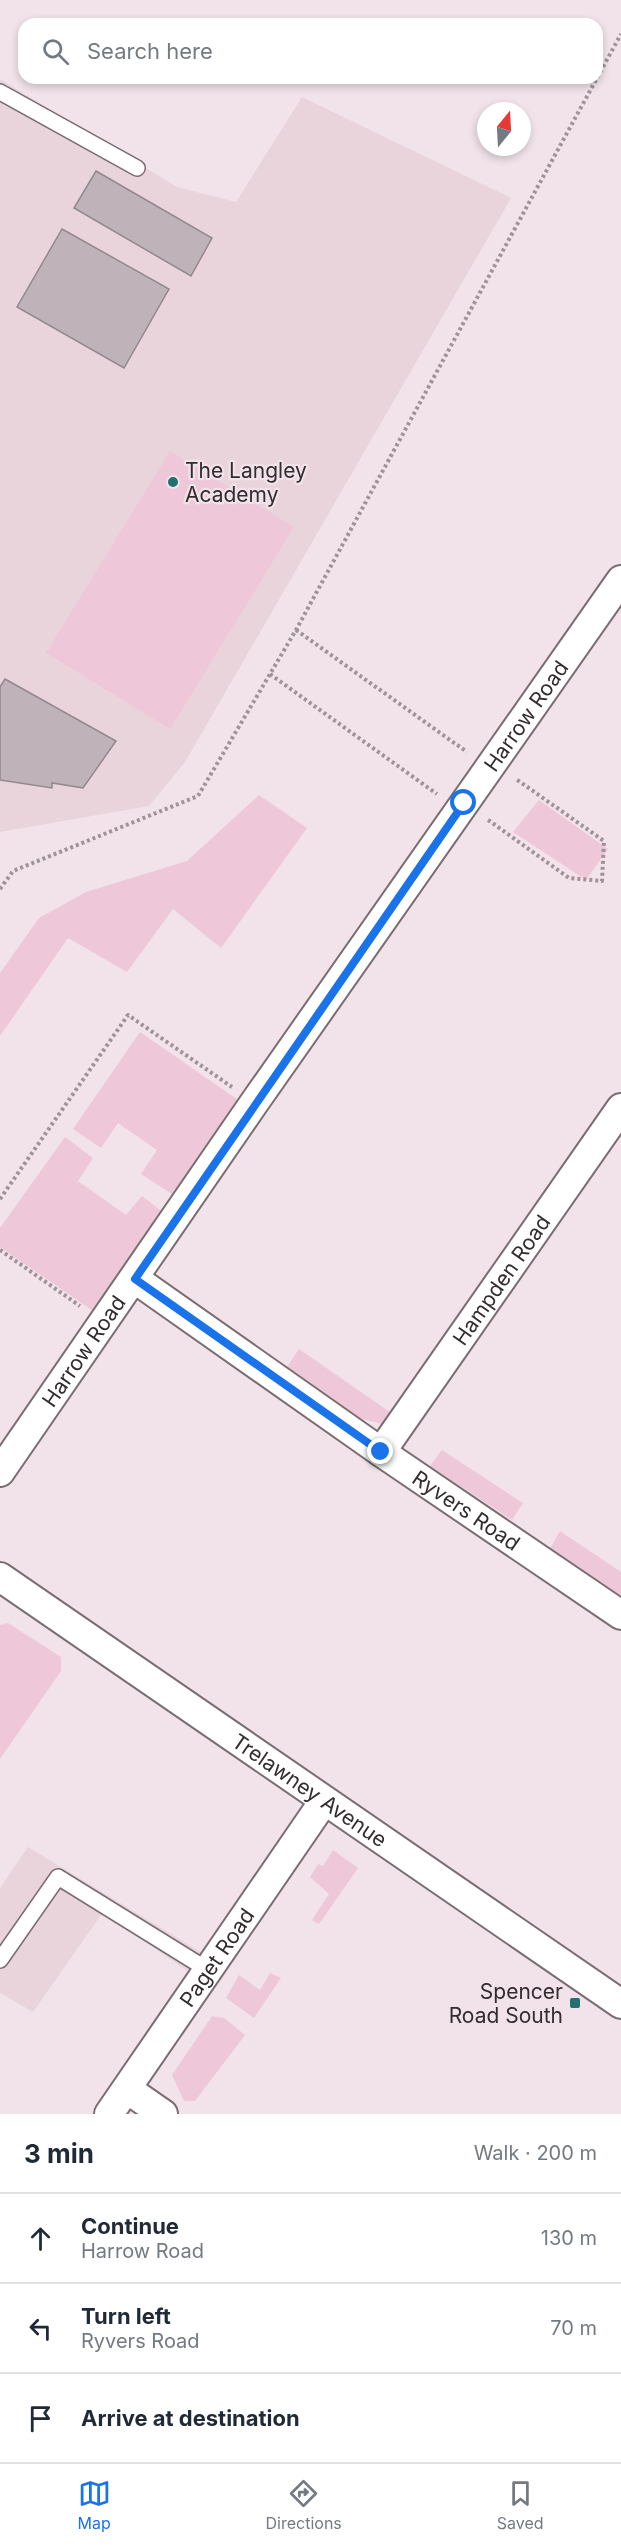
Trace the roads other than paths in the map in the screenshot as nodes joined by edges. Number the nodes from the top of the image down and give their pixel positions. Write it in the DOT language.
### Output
graph roads {
  1 [pos="0,92"];
  2 [pos="137,168"];
  3 [pos="621,580"];
  4 [pos="621,1108"];
  5 [pos="135,1279"];
  6 [pos="381,1452"];
  7 [pos="0,1473"];
  8 [pos="0,1577"];
  9 [pos="621,1615"];
  10 [pos="324,1801"];
  11 [pos="0,1960"];
  12 [pos="208,1970"];
  13 [pos="621,2004"];
  14 [pos="127,2089"];
  15 [pos="109,2114"];
  16 [pos="163,2114"];
  1 -- 2 [label="lane"];
  3 -- 5 [label="street, Harrow Road"];
  4 -- 6 [label="street, Hampden Road"];
  5 -- 6 [label="street, Ryvers Road"];
  5 -- 7 [label="street, Harrow Road"];
  6 -- 9 [label="street, Ryvers Road"];
  8 -- 10 [label="street, Trelawney Avenue"];
  10 -- 12 [label="street, Paget Road"];
  10 -- 13 [label="street, Trelawney Avenue"];
  11 -- 12 [label="lane"];
  12 -- 14 [label="street, Paget Road"];
  14 -- 15 [label="street, Paget Road"];
  14 -- 16 [label="street"];
}
